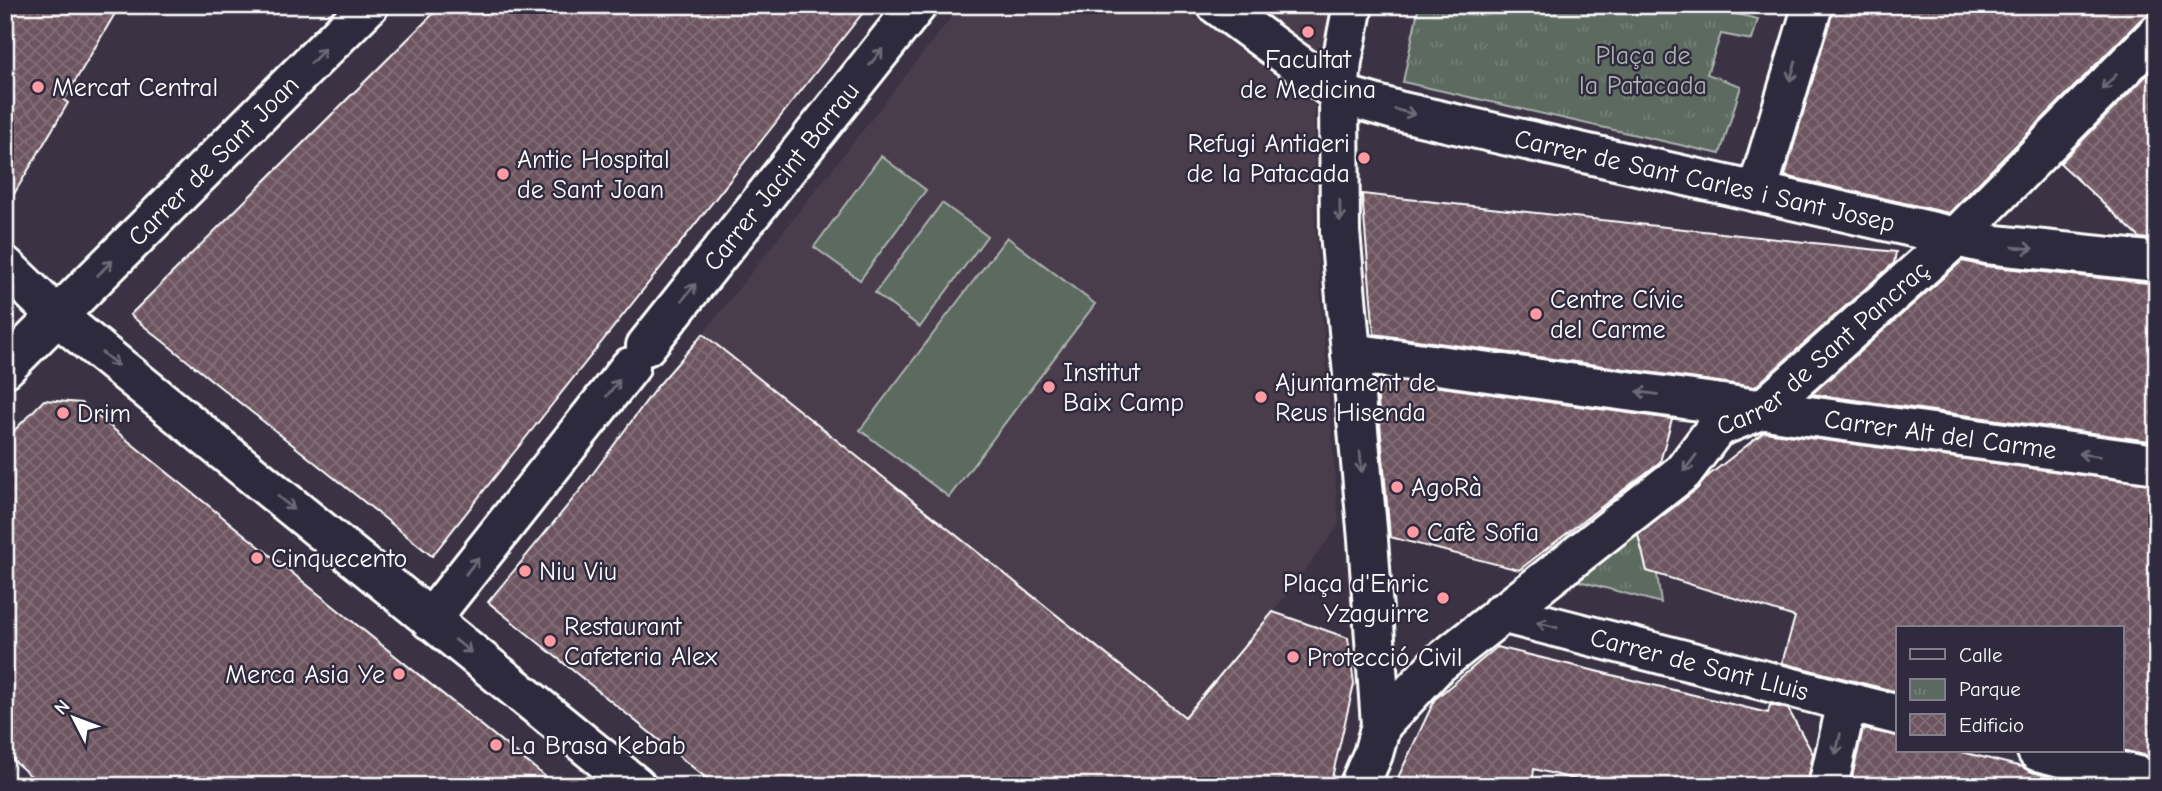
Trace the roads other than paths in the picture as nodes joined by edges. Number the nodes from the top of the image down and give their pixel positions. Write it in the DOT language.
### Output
graph roads {
  1 [pos="369,5"];
  2 [pos="917,5"];
  3 [pos="1217,5"];
  4 [pos="1353,5"];
  5 [pos="1812,5"];
  6 [pos="2157,34"];
  7 [pos="1339,93"];
  8 [pos="1757,192"];
  9 [pos="1956,237"];
  10 [pos="2157,262"];
  11 [pos="5,266"];
  12 [pos="57,316"];
  13 [pos="1351,353"];
  14 [pos="5,368"];
  15 [pos="1763,409"];
  16 [pos="2157,464"];
  17 [pos="1502,613"];
  18 [pos="430,620"];
  19 [pos="1847,702"];
  20 [pos="1896,714"];
  21 [pos="1381,725"];
  22 [pos="2041,752"];
  23 [pos="2157,781"];
  24 [pos="636,786"];
  25 [pos="1359,786"];
  26 [pos="1828,786"];
  12 -- 1 [label="street, Carrer de Sant Joan, one-way"];
  18 -- 2 [label="street, Carrer Jacint Barrau, one-way"];
  3 -- 7 [label="street, Carrer de Sant Carles i Sant Josep"];
  4 -- 7 [label="street"];
  5 -- 8 [label="street, one-way"];
  6 -- 9 [label="street, Carrer de Sant Pancraç, one-way"];
  7 -- 8 [label="street, Carrer de Sant Carles i Sant Josep, one-way"];
  7 -- 13 [label="street, one-way"];
  8 -- 9 [label="street, Carrer de Sant Carles i Sant Josep"];
  9 -- 10 [label="street, Carrer de Sant Carles i Sant Josep, one-way"];
  9 -- 15 [label="street, Carrer de Sant Pancraç"];
  11 -- 12 [label="street"];
  12 -- 14 [label="street, Carrer de Sant Joan"];
  12 -- 18 [label="street, one-way"];
  15 -- 13 [label="street, Carrer Alt del Carme, one-way"];
  13 -- 21 [label="street, one-way"];
  16 -- 15 [label="street, Carrer Alt del Carme, one-way"];
  15 -- 17 [label="street, Carrer de Sant Pancraç, one-way"];
  19 -- 17 [label="street, Carrer de Sant Lluis, one-way"];
  17 -- 21 [label="street, Carrer de Sant Pancraç"];
  18 -- 24 [label="street, one-way"];
  19 -- 20 [label="street, Carrer de Sant Lluis"];
  19 -- 26 [label="street, one-way"];
  21 -- 25 [label="street"];
  22 -- 23 [label="street"];
}
